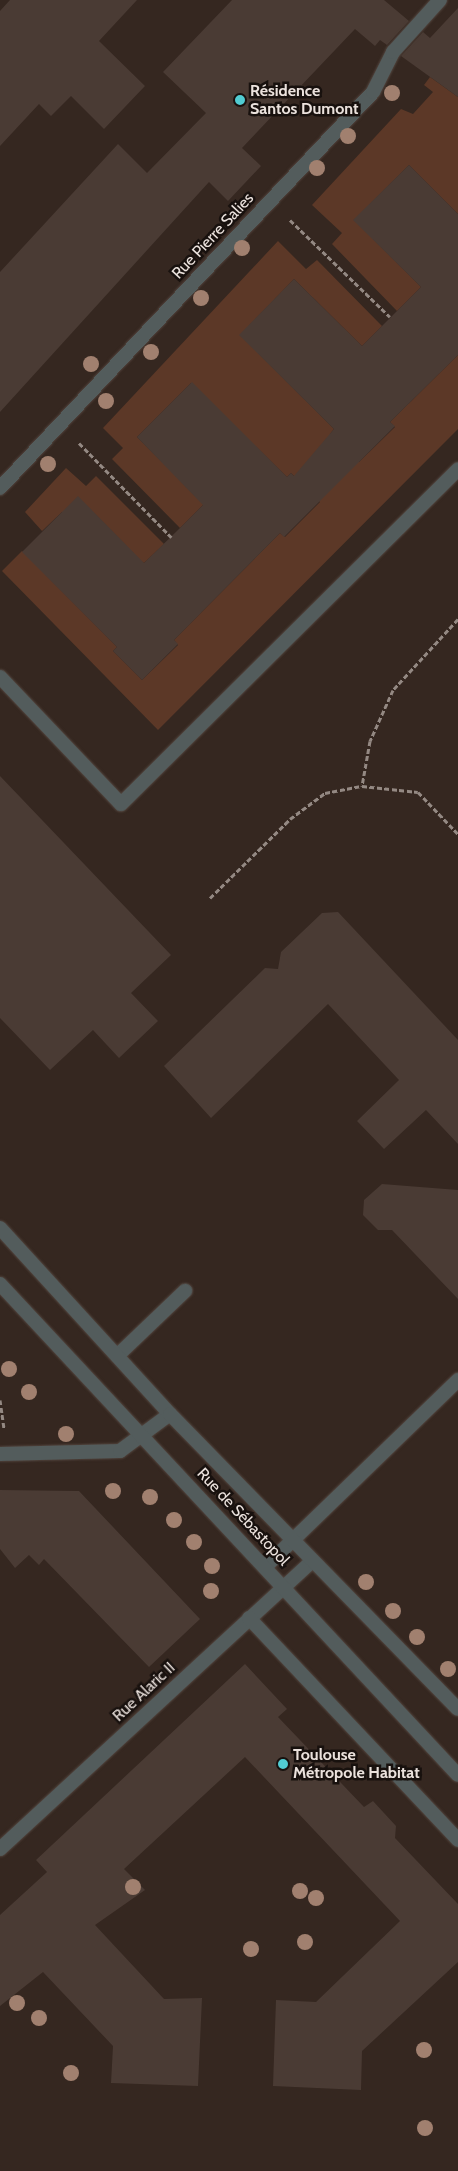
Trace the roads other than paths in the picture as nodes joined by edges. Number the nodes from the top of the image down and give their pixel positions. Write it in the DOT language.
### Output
graph roads {
  1 [pos="440,0"];
  2 [pos="458,469"];
  3 [pos="0,488"];
  4 [pos="0,677"];
  5 [pos="0,1228"];
  6 [pos="0,1284"];
  7 [pos="185,1291"];
  8 [pos="118,1355"];
  9 [pos="458,1380"];
  10 [pos="170,1414"];
  11 [pos="144,1437"];
  12 [pos="0,1454"];
  13 [pos="293,1540"];
  14 [pos="312,1561"];
  15 [pos="266,1567"];
  16 [pos="284,1586"];
  17 [pos="249,1618"];
  18 [pos="458,1709"];
  19 [pos="458,1775"];
  20 [pos="458,1840"];
  21 [pos="0,1849"];
  1 -- 3 [label="street, Rue Pierre Salies"];
  2 -- 4 [label="street"];
  5 -- 8 [label="street, Rue de Sébastopol"];
  6 -- 11 [label="street, Rue de Sébastopol"];
  7 -- 8 [label="street"];
  8 -- 10 [label="street, Rue de Sébastopol"];
  9 -- 13 [label="street"];
  10 -- 11 [label="street"];
  10 -- 13 [label="street, Rue de Sébastopol"];
  11 -- 12 [label="street"];
  11 -- 15 [label="street, Rue de Sébastopol"];
  13 -- 14 [label="street, Rue de Sébastopol"];
  13 -- 15 [label="street"];
  14 -- 16 [label="street, Rue Alaric II"];
  14 -- 18 [label="street, Rue de Sébastopol"];
  15 -- 16 [label="street, Rue de Sébastopol"];
  16 -- 17 [label="street, Rue Alaric II"];
  16 -- 19 [label="street, Rue de Sébastopol"];
  17 -- 20 [label="street"];
  17 -- 21 [label="street, Rue Alaric II"];
}
